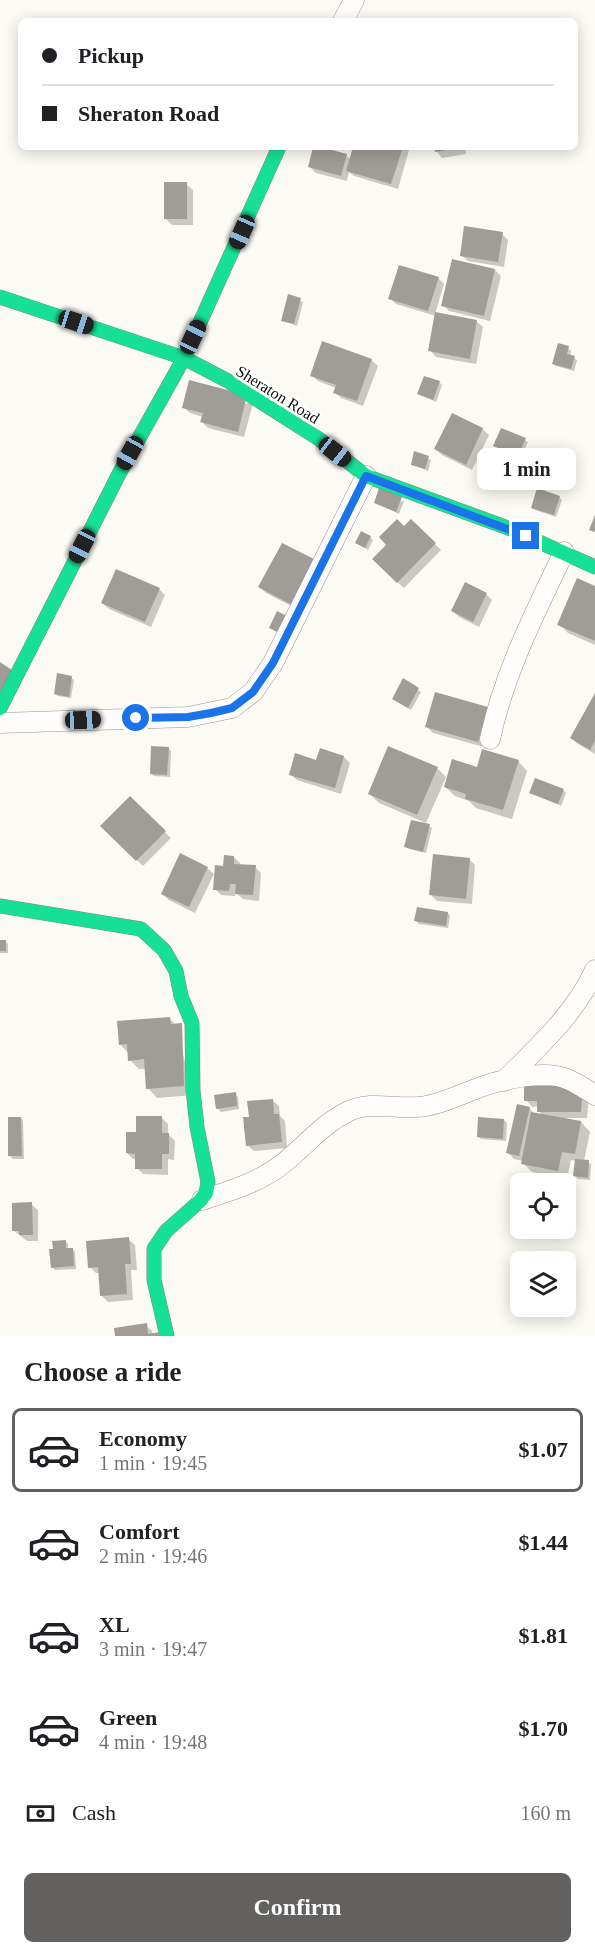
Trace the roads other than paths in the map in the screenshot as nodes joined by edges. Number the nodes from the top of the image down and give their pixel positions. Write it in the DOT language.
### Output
graph roads {
  1 [pos="354,0"];
  2 [pos="345,18"];
  3 [pos="278,150"];
  4 [pos="0,297"];
  5 [pos="184,358"];
  6 [pos="366,476"];
  7 [pos="564,552"];
  8 [pos="595,567"];
  9 [pos="0,708"];
  10 [pos="0,723"];
  11 [pos="490,739"];
  12 [pos="0,906"];
  13 [pos="595,970"];
  14 [pos="504,1081"];
  15 [pos="595,1095"];
  16 [pos="202,1200"];
  17 [pos="167,1336"];
  1 -- 2 [label="street"];
  3 -- 5 [label="street"];
  4 -- 5 [label="street, Sheraton Road"];
  5 -- 6 [label="street, Sheraton Road"];
  5 -- 9 [label="street"];
  6 -- 7 [label="street, Sheraton Road"];
  6 -- 10 [label="street"];
  7 -- 8 [label="street, Sheraton Road"];
  7 -- 11 [label="street"];
  12 -- 16 [label="street"];
  13 -- 14 [label="street"];
  14 -- 15 [label="street"];
  14 -- 16 [label="street"];
  16 -- 17 [label="street"];
}
